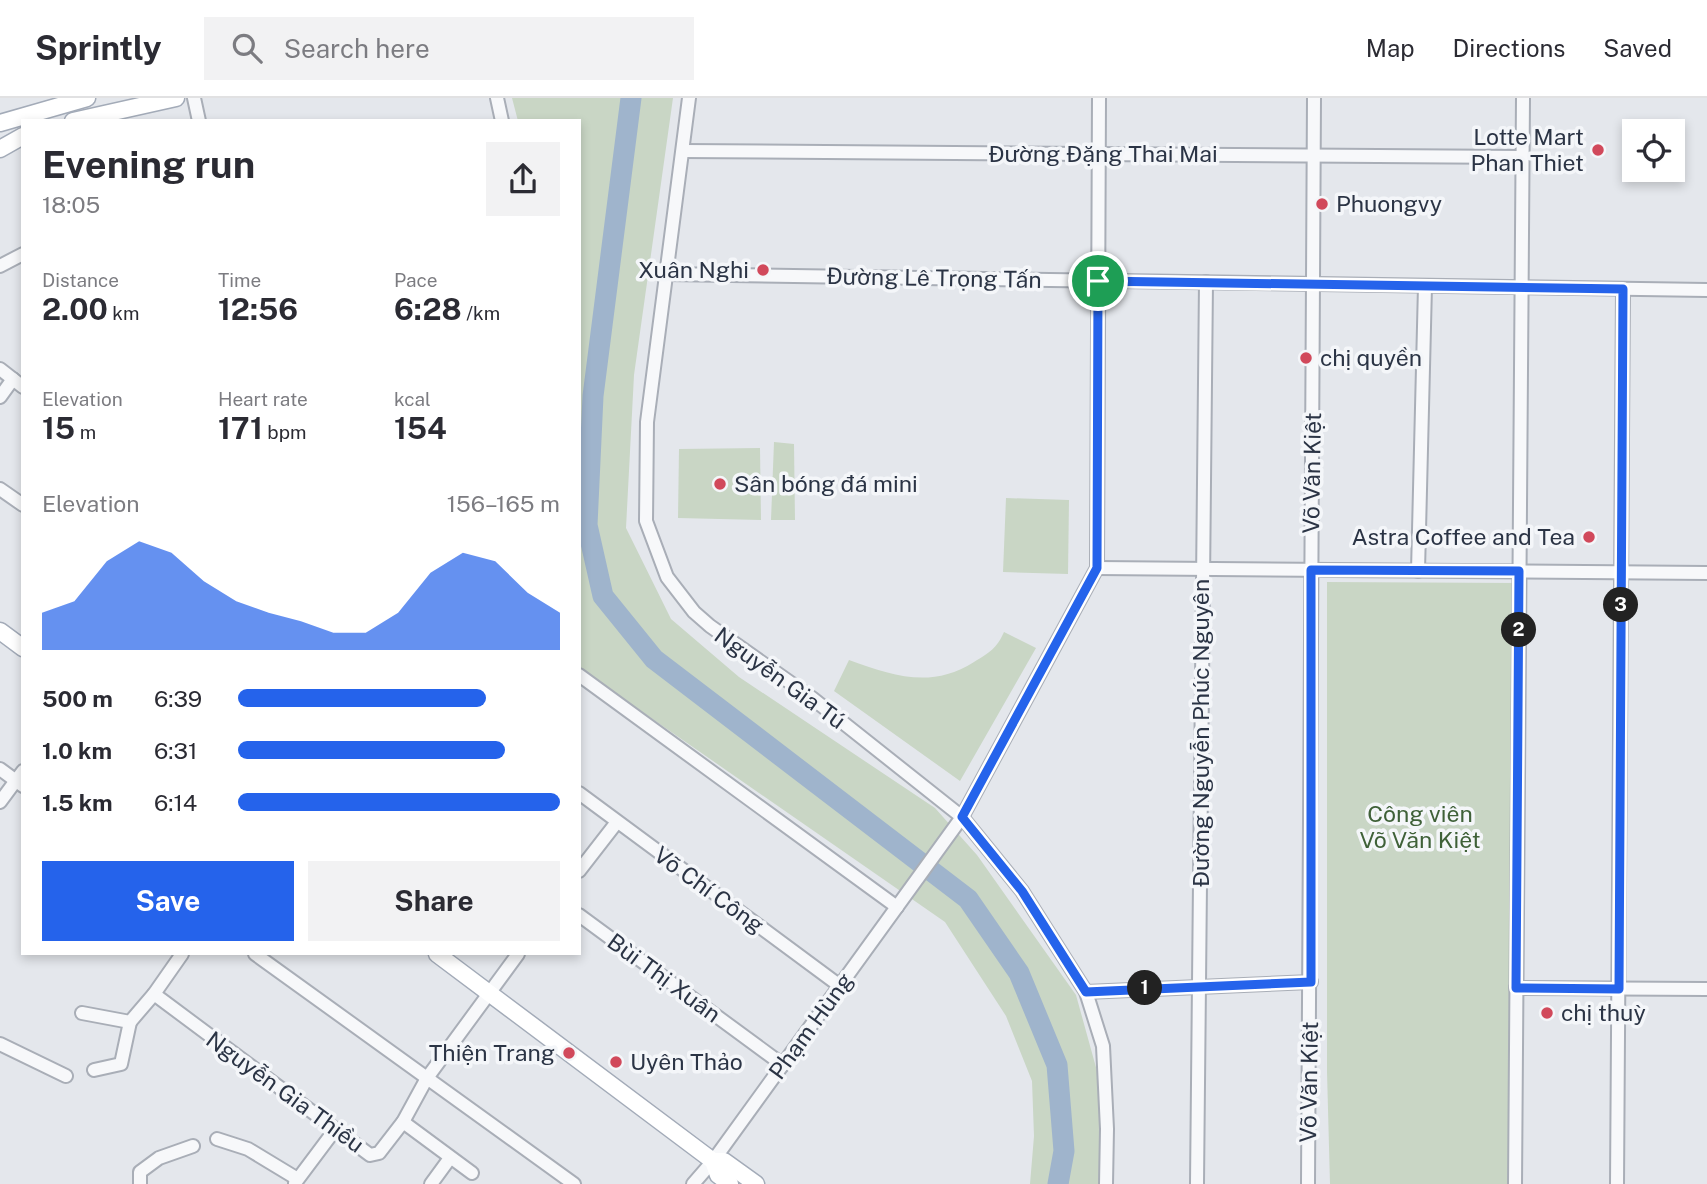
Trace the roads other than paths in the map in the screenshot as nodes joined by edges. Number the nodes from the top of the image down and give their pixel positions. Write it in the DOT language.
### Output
graph roads {
  1 [pos="87,98"];
  2 [pos="176,98"];
  3 [pos="194,98"];
  4 [pos="497,98"];
  5 [pos="689,98"];
  6 [pos="1099,98"];
  7 [pos="1314,98"];
  8 [pos="1523,98"];
  9 [pos="2,119"];
  10 [pos="82,119"];
  11 [pos="199,119"];
  12 [pos="499,119"];
  13 [pos="21,137"];
  14 [pos="0,149"];
  15 [pos="683,151"];
  16 [pos="1099,154"];
  17 [pos="1315,156"];
  18 [pos="1522,157"];
  19 [pos="21,255"];
  20 [pos="0,266"];
  21 [pos="665,274"];
  22 [pos="1098,281"];
  23 [pos="1206,282"];
  24 [pos="1314,284"];
  25 [pos="1425,286"];
  26 [pos="1521,287"];
  27 [pos="1623,289"];
  28 [pos="1707,290"];
  29 [pos="0,369"];
  30 [pos="18,383"];
  31 [pos="0,397"];
  32 [pos="0,489"];
  33 [pos="21,504"];
  34 [pos="1097,568"];
  35 [pos="1202,569"];
  36 [pos="1311,570"];
  37 [pos="1418,570"];
  38 [pos="1519,571"];
  39 [pos="1621,572"];
  40 [pos="1707,573"];
  41 [pos="0,631"];
  42 [pos="21,647"];
  43 [pos="581,677"];
  44 [pos="0,769"];
  45 [pos="20,779"];
  46 [pos="581,795"];
  47 [pos="0,802"];
  48 [pos="962,817"];
  49 [pos="617,822"];
  50 [pos="581,868"];
  51 [pos="897,907"];
  52 [pos="581,916"];
  53 [pos="179,955"];
  54 [pos="257,955"];
  55 [pos="438,955"];
  56 [pos="517,955"];
  57 [pos="1311,982"];
  58 [pos="1200,985"];
  59 [pos="840,986"];
  60 [pos="1516,988"];
  61 [pos="1619,989"];
  62 [pos="1707,989"];
  63 [pos="1086,992"];
  64 [pos="490,993"];
  65 [pos="154,995"];
  66 [pos="82,1013"];
  67 [pos="130,1022"];
  68 [pos="0,1044"];
  69 [pos="783,1065"];
  70 [pos="94,1070"];
  71 [pos="66,1076"];
  72 [pos="427,1077"];
  73 [pos="403,1122"];
  74 [pos="334,1131"];
  75 [pos="217,1139"];
  76 [pos="193,1146"];
  77 [pos="450,1158"];
  78 [pos="713,1161"];
  79 [pos="472,1173"];
  80 [pos="295,1181"];
  81 [pos="140,1184"];
  82 [pos="431,1184"];
  83 [pos="574,1184"];
  84 [pos="692,1184"];
  85 [pos="730,1184"];
  86 [pos="756,1184"];
  87 [pos="1107,1184"];
  88 [pos="1197,1184"];
  89 [pos="1308,1184"];
  90 [pos="1514,1184"];
  91 [pos="1617,1184"];
  1 -- 9 [label="main road"];
  2 -- 10 [label="main road"];
  3 -- 11 [label="street"];
  4 -- 12 [label="street"];
  5 -- 15 [label="street, Nguyễn Gia Tú"];
  6 -- 16 [label="street"];
  7 -- 17 [label="street, Võ Văn Kiệt"];
  8 -- 18 [label="street"];
  13 -- 14 [label="main road"];
  15 -- 16 [label="street, Đường Đặng Thai Mai"];
  15 -- 21 [label="street, Nguyễn Gia Tú"];
  16 -- 17 [label="street, Đường Đặng Thai Mai"];
  16 -- 22 [label="street"];
  17 -- 18 [label="street, Đường Đặng Thai Mai"];
  17 -- 24 [label="street, Võ Văn Kiệt"];
  18 -- 26 [label="street"];
  19 -- 20 [label="street"];
  21 -- 22 [label="street, Đường Lê Trọng Tấn"];
  21 -- 48 [label="street, Nguyễn Gia Tú"];
  22 -- 23 [label="street, Đường Lê Trọng Tấn"];
  22 -- 34 [label="street"];
  23 -- 24 [label="street, Đường Lê Trọng Tấn"];
  23 -- 35 [label="street, Đường Nguyễn Phúc Nguyên"];
  24 -- 25 [label="street, Đường Lê Trọng Tấn"];
  24 -- 36 [label="street, Võ Văn Kiệt"];
  25 -- 26 [label="street, Đường Lê Trọng Tấn"];
  25 -- 37 [label="street"];
  26 -- 27 [label="street, Đường Lê Trọng Tấn"];
  26 -- 38 [label="street"];
  27 -- 28 [label="street, Đường Lê Trọng Tấn"];
  27 -- 39 [label="street"];
  29 -- 30 [label="street"];
  30 -- 31 [label="street"];
  32 -- 33 [label="street"];
  34 -- 35 [label="street"];
  34 -- 48 [label="street"];
  35 -- 36 [label="street"];
  35 -- 58 [label="street, Đường Nguyễn Phúc Nguyên"];
  36 -- 37 [label="street"];
  36 -- 57 [label="street, Võ Văn Kiệt"];
  37 -- 38 [label="street"];
  38 -- 39 [label="street"];
  38 -- 60 [label="street"];
  39 -- 40 [label="street"];
  39 -- 61 [label="street"];
  41 -- 42 [label="main road"];
  43 -- 51 [label="street"];
  44 -- 45 [label="street"];
  45 -- 47 [label="street"];
  46 -- 49 [label="street, Võ Chí Công"];
  48 -- 51 [label="street, Phạm Hùng"];
  48 -- 63 [label="street, Nguyễn Gia Tú"];
  49 -- 50 [label="street"];
  49 -- 59 [label="street, Võ Chí Công"];
  51 -- 59 [label="street, Phạm Hùng"];
  52 -- 69 [label="street, Bùi Thị Xuân"];
  53 -- 65 [label="street"];
  54 -- 72 [label="street"];
  55 -- 64 [label="main road"];
  56 -- 64 [label="street, Nguyễn Gia Thiều"];
  57 -- 58 [label="street"];
  57 -- 89 [label="street, Võ Văn Kiệt"];
  58 -- 63 [label="street"];
  58 -- 88 [label="street, Đường Nguyễn Phúc Nguyên"];
  59 -- 69 [label="street, Phạm Hùng"];
  60 -- 61 [label="street"];
  60 -- 90 [label="street"];
  61 -- 62 [label="street"];
  61 -- 91 [label="street"];
  63 -- 87 [label="street, Nguyễn Gia Tú"];
  64 -- 72 [label="street, Nguyễn Gia Thiều"];
  64 -- 78 [label="main road"];
  65 -- 67 [label="street"];
  65 -- 74 [label="street, Nguyễn Gia Thiều"];
  66 -- 67 [label="street"];
  67 -- 70 [label="street"];
  68 -- 71 [label="street"];
  69 -- 78 [label="street, Phạm Hùng"];
  72 -- 73 [label="street, Nguyễn Gia Thiều"];
  72 -- 83 [label="street"];
  73 -- 74 [label="street, Nguyễn Gia Thiều"];
  73 -- 77 [label="street"];
  74 -- 80 [label="street"];
  75 -- 80 [label="street"];
  76 -- 81 [label="street"];
  77 -- 79 [label="street"];
  77 -- 82 [label="street"];
  78 -- 84 [label="street, Phạm Hùng"];
  78 -- 85 [label="main road"];
  78 -- 86 [label="main road"];
}
